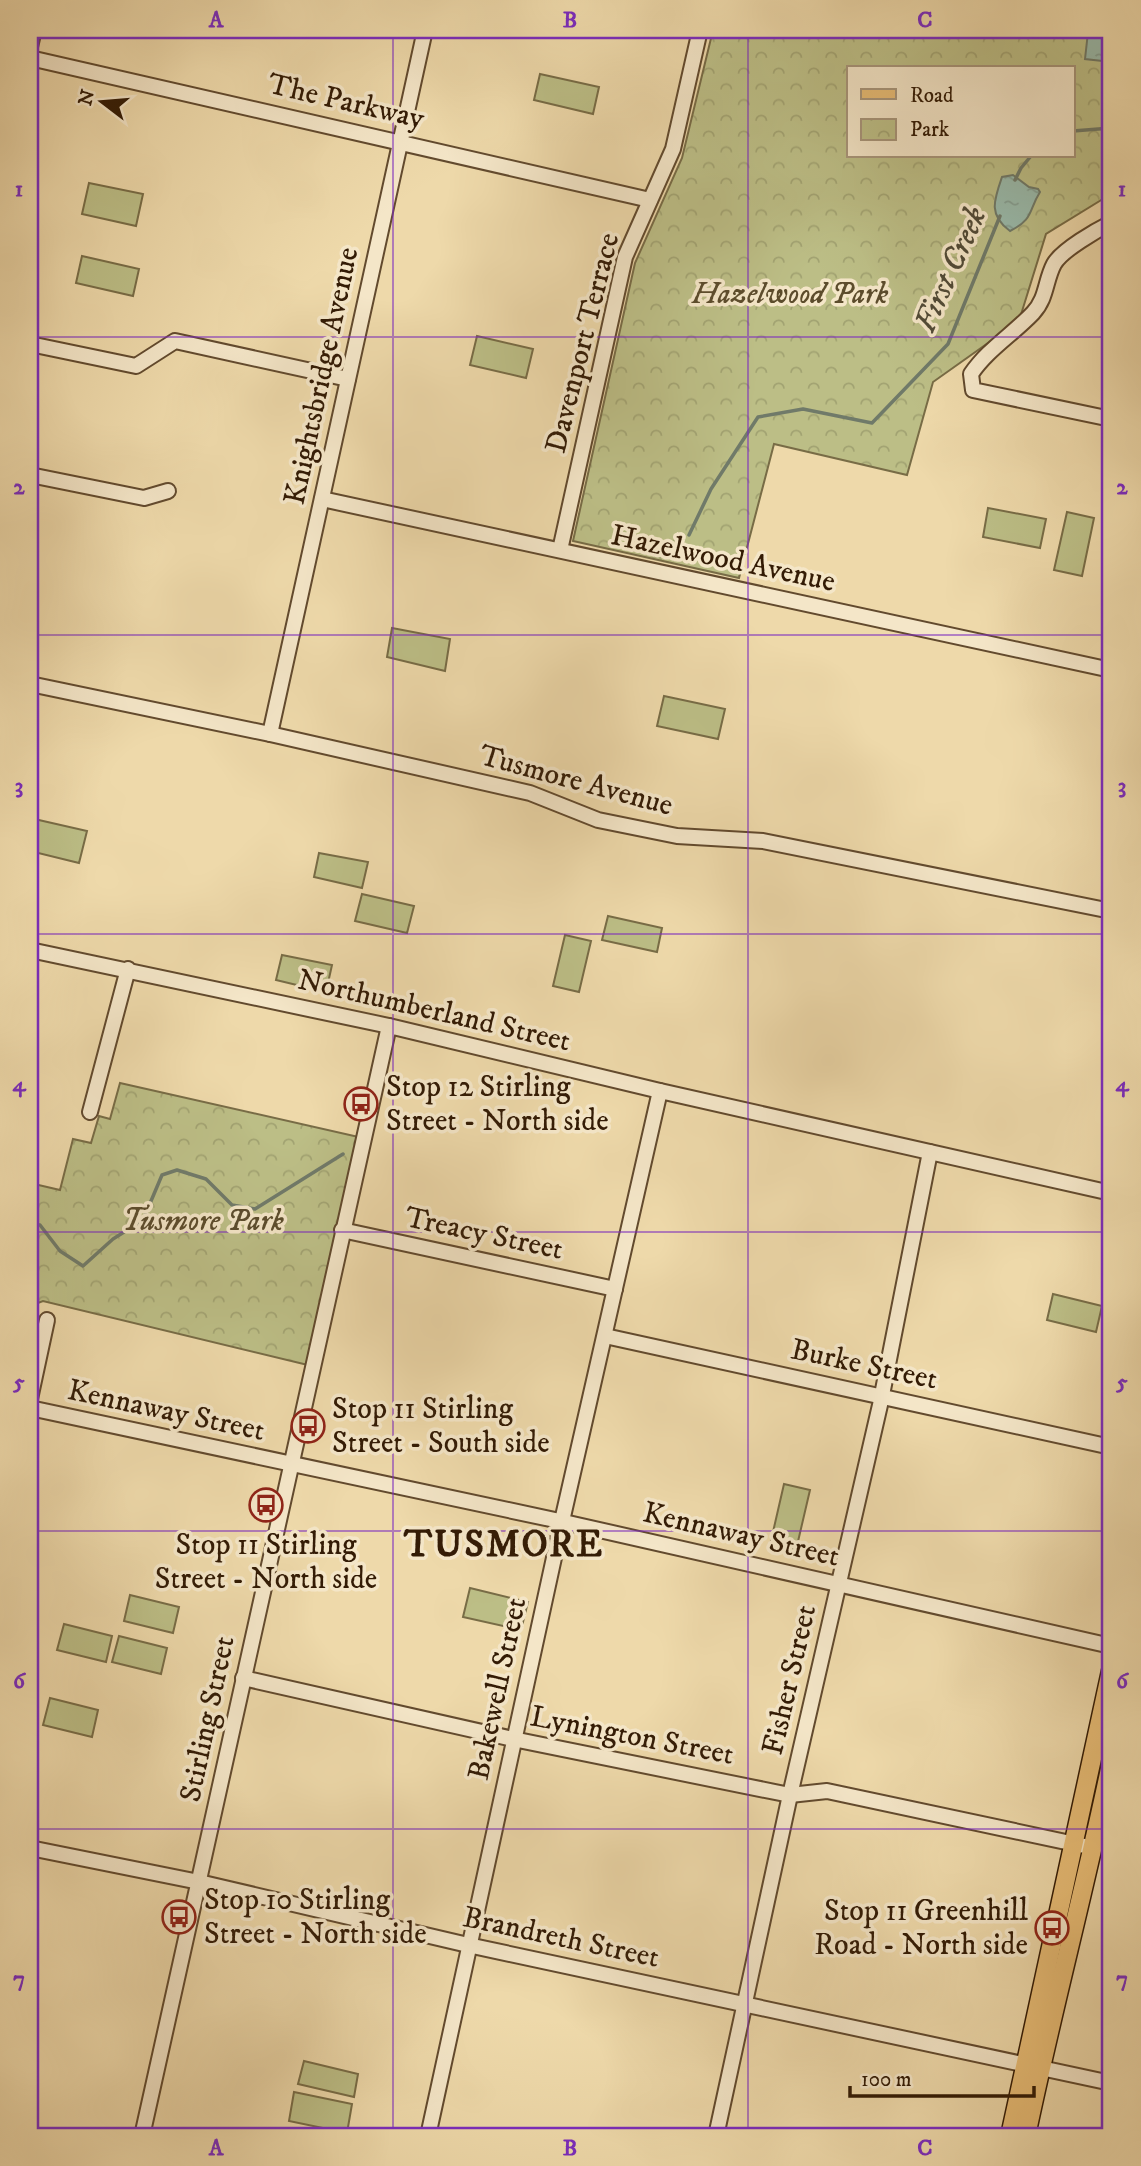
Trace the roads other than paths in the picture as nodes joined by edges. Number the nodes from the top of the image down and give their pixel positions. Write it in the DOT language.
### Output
graph roads {
  1 [pos="34,30"];
  2 [pos="425,30"];
  3 [pos="700,30"];
  4 [pos="30,47"];
  5 [pos="30,58"];
  6 [pos="400,141"];
  7 [pos="650,200"];
  8 [pos="1111,223"];
  9 [pos="30,344"];
  10 [pos="348,379"];
  11 [pos="1111,419"];
  12 [pos="30,475"];
  13 [pos="168,491"];
  14 [pos="323,499"];
  15 [pos="561,550"];
  16 [pos="1111,670"];
  17 [pos="30,684"];
  18 [pos="270,734"];
  19 [pos="1111,911"];
  20 [pos="30,950"];
  21 [pos="128,970"];
  22 [pos="389,1026"];
  23 [pos="660,1091"];
  24 [pos="90,1112"];
  25 [pos="930,1153"];
  26 [pos="1111,1193"];
  27 [pos="342,1230"];
  28 [pos="615,1289"];
  29 [pos="47,1320"];
  30 [pos="605,1336"];
  31 [pos="882,1396"];
  32 [pos="30,1399"];
  33 [pos="30,1408"];
  34 [pos="1111,1447"];
  35 [pos="291,1465"];
  36 [pos="562,1521"];
  37 [pos="840,1585"];
  38 [pos="1111,1646"];
  39 [pos="1111,1671"];
  40 [pos="243,1678"];
  41 [pos="513,1739"];
  42 [pos="1111,1764"];
  43 [pos="790,1795"];
  44 [pos="1075,1844"];
  45 [pos="30,1848"];
  46 [pos="1094,1848"];
  47 [pos="199,1882"];
  48 [pos="468,1945"];
  49 [pos="746,2005"];
  50 [pos="1032,2067"];
  51 [pos="1111,2083"];
  52 [pos="433,2135"];
  53 [pos="142,2136"];
  54 [pos="716,2136"];
  55 [pos="1010,2136"];
  56 [pos="1026,2136"];
  1 -- 4 [label="street"];
  2 -- 6 [label="street, Knightsbridge Avenue"];
  3 -- 7 [label="street, Davenport Terrace"];
  5 -- 6 [label="street, The Parkway"];
  6 -- 7 [label="street, The Parkway"];
  6 -- 10 [label="street, Knightsbridge Avenue"];
  7 -- 15 [label="street, Davenport Terrace"];
  8 -- 11 [label="street"];
  9 -- 10 [label="street"];
  10 -- 14 [label="street, Knightsbridge Avenue"];
  12 -- 13 [label="street"];
  14 -- 15 [label="street, Hazelwood Avenue"];
  14 -- 18 [label="street, Knightsbridge Avenue"];
  15 -- 16 [label="street, Hazelwood Avenue"];
  17 -- 18 [label="street, Tusmore Avenue"];
  18 -- 19 [label="street, Tusmore Avenue"];
  20 -- 21 [label="street, Northumberland Street"];
  21 -- 22 [label="street, Northumberland Street"];
  21 -- 24 [label="street"];
  22 -- 23 [label="street, Northumberland Street"];
  22 -- 27 [label="street, Stirling Street"];
  23 -- 25 [label="street, Northumberland Street"];
  23 -- 28 [label="street, Bakewell Street"];
  25 -- 26 [label="street, Northumberland Street"];
  25 -- 31 [label="street, Fisher Street"];
  27 -- 28 [label="street, Treacy Street"];
  27 -- 35 [label="street, Stirling Street"];
  28 -- 30 [label="street, Bakewell Street"];
  29 -- 32 [label="street"];
  30 -- 31 [label="street, Burke Street"];
  30 -- 36 [label="street, Bakewell Street"];
  31 -- 34 [label="street, Burke Street"];
  31 -- 37 [label="street, Fisher Street"];
  33 -- 35 [label="street, Kennaway Street"];
  35 -- 36 [label="street, Kennaway Street"];
  35 -- 40 [label="street, Stirling Street"];
  36 -- 37 [label="street, Kennaway Street"];
  36 -- 41 [label="street, Bakewell Street"];
  37 -- 38 [label="street, Kennaway Street"];
  37 -- 43 [label="street, Fisher Street"];
  39 -- 44 [label="main road"];
  40 -- 41 [label="street, Lynington Street"];
  40 -- 47 [label="street, Stirling Street"];
  41 -- 43 [label="street, Lynington Street"];
  41 -- 48 [label="street, Bakewell Street"];
  42 -- 46 [label="main road"];
  43 -- 44 [label="street, Lynington Street"];
  43 -- 49 [label="street, Fisher Street"];
  44 -- 46 [label="street, Lynington Street"];
  44 -- 50 [label="main road"];
  45 -- 47 [label="street, Brandreth Street"];
  46 -- 50 [label="main road"];
  47 -- 48 [label="street, Brandreth Street"];
  47 -- 53 [label="street, Stirling Street"];
  48 -- 49 [label="street, Brandreth Street"];
  48 -- 52 [label="street, Bakewell Street"];
  49 -- 50 [label="street, Brandreth Street"];
  49 -- 54 [label="street, Fisher Street"];
  50 -- 51 [label="street, Brandreth Street"];
  50 -- 55 [label="main road"];
  50 -- 56 [label="main road"];
}
